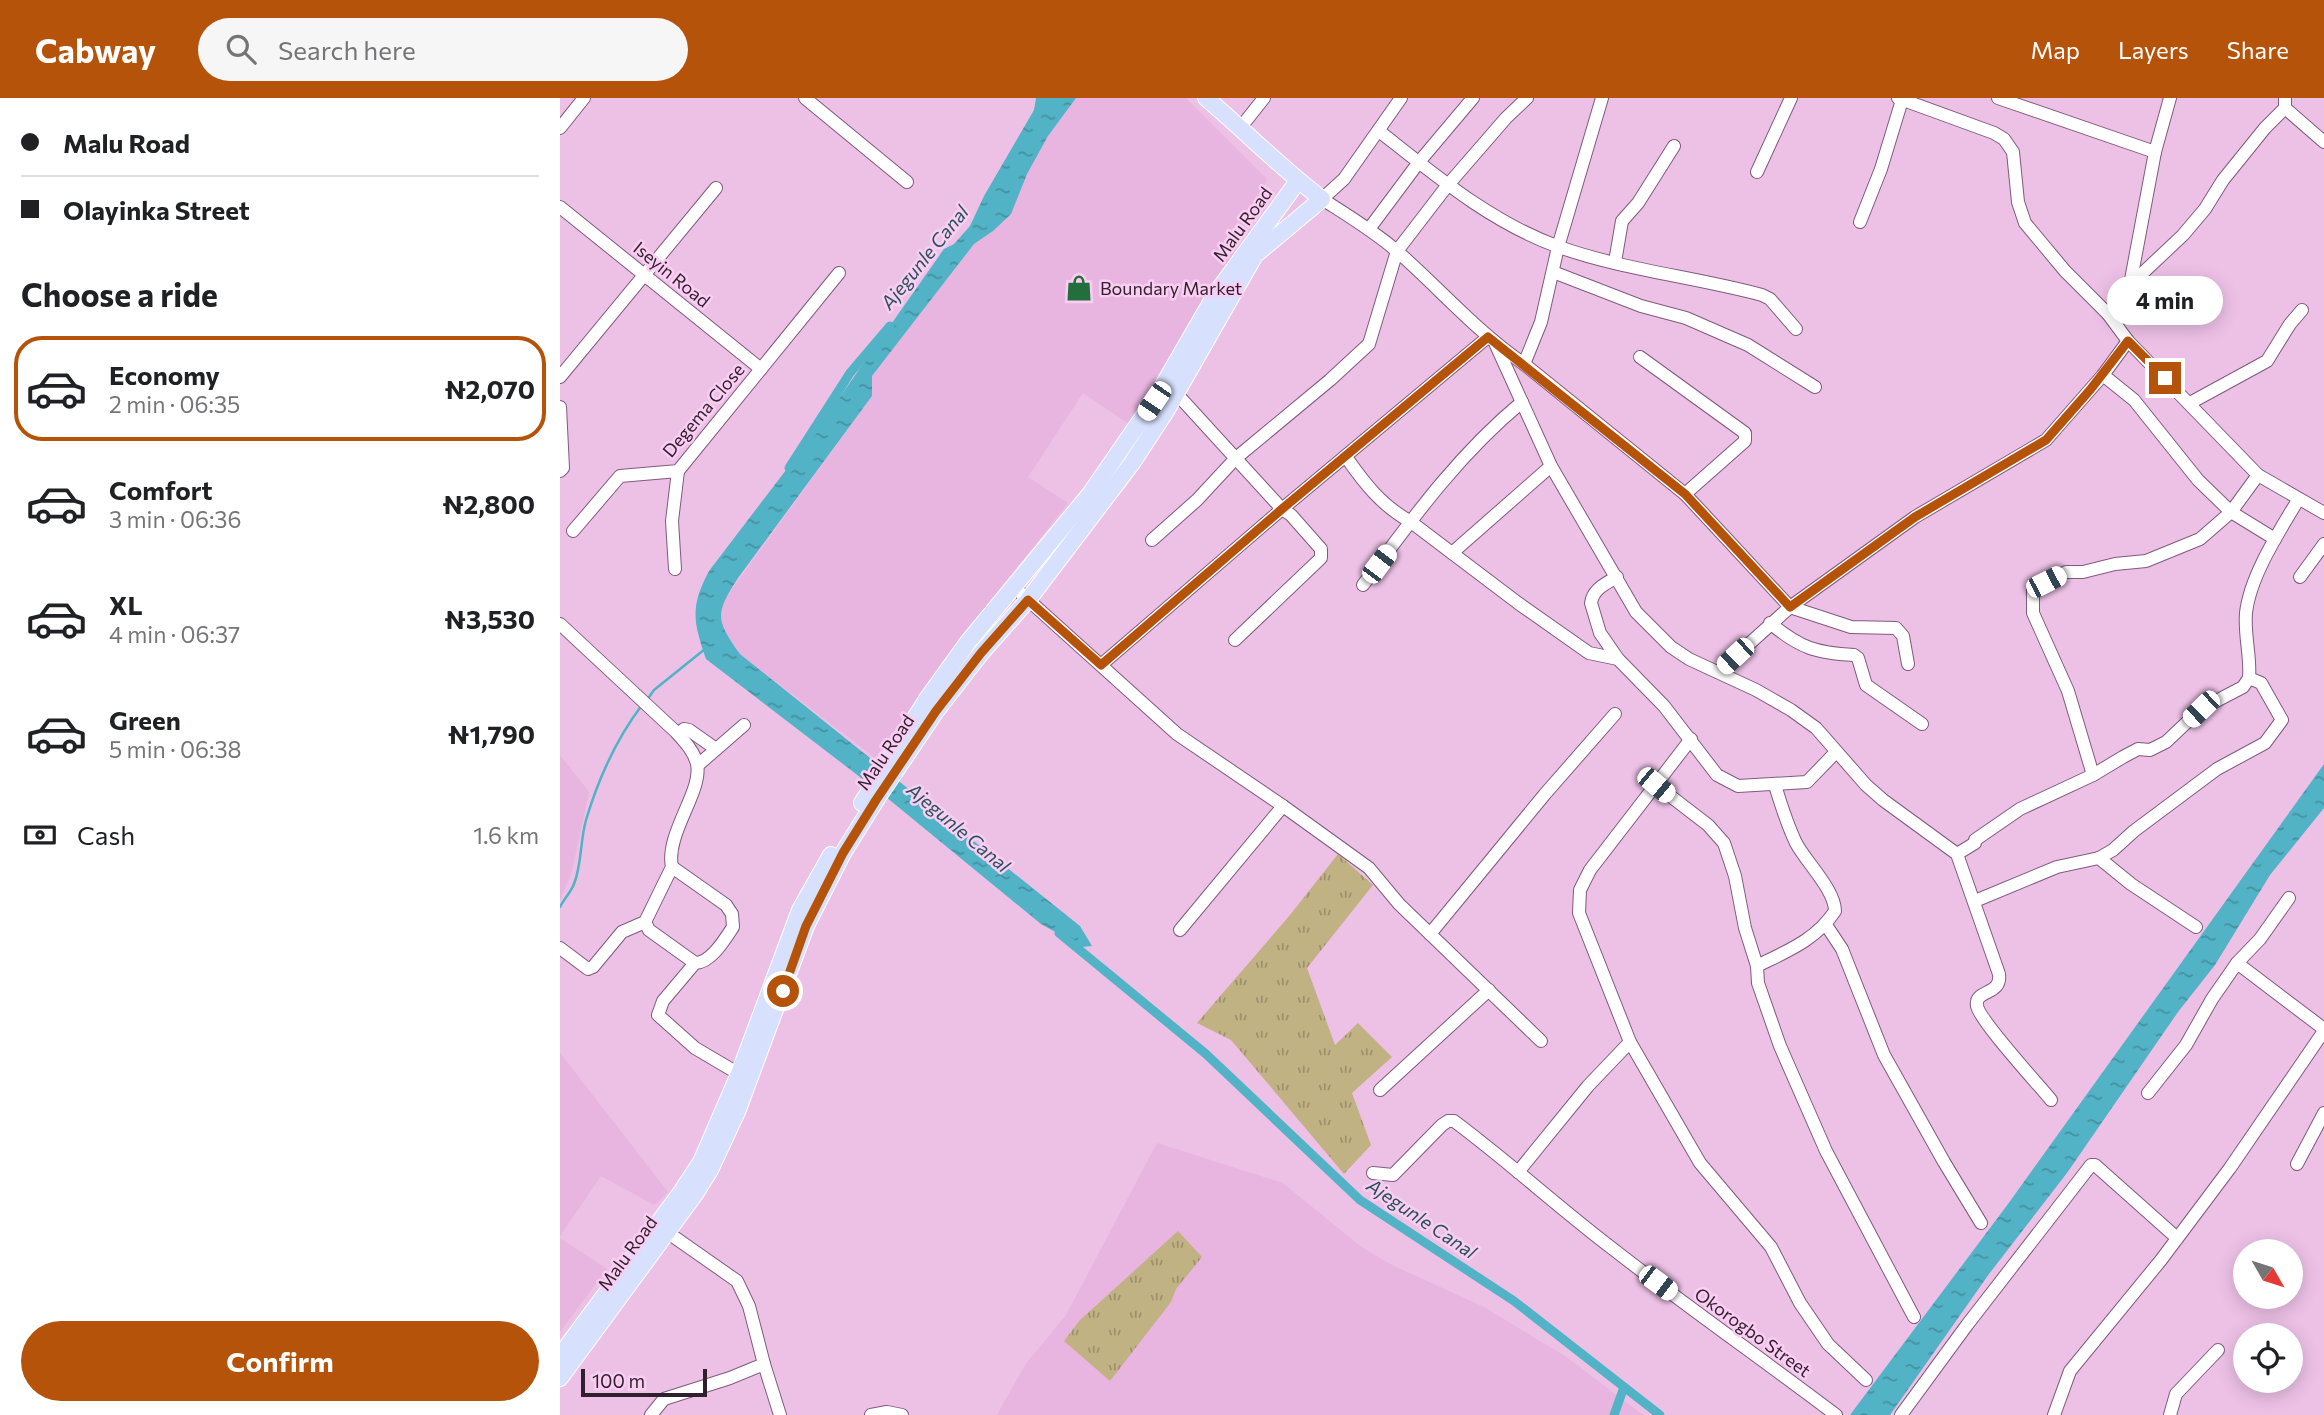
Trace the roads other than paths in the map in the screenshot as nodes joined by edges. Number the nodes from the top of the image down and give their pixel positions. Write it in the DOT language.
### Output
graph roads {
  1 [pos="584,98"];
  2 [pos="805,98"];
  3 [pos="1206,98"];
  4 [pos="1264,98"];
  5 [pos="1401,98"];
  6 [pos="1474,98"];
  7 [pos="1527,98"];
  8 [pos="1602,98"];
  9 [pos="1791,98"];
  10 [pos="1998,98"];
  11 [pos="2171,98"];
  12 [pos="1900,99"];
  13 [pos="2285,103"];
  14 [pos="1241,127"];
  15 [pos="560,128"];
  16 [pos="1379,131"];
  17 [pos="2324,142"];
  18 [pos="1674,146"];
  19 [pos="2155,152"];
  20 [pos="1419,162"];
  21 [pos="1757,172"];
  22 [pos="1298,181"];
  23 [pos="906,182"];
  24 [pos="1447,186"];
  25 [pos="716,188"];
  26 [pos="1288,195"];
  27 [pos="1325,196"];
  28 [pos="560,207"];
  29 [pos="1309,210"];
  30 [pos="1860,222"];
  31 [pos="1369,229"];
  32 [pos="1559,247"];
  33 [pos="1397,251"];
  34 [pos="1615,262"];
  35 [pos="1553,272"];
  36 [pos="839,273"];
  37 [pos="645,275"];
  38 [pos="2130,285"];
  39 [pos="2302,310"];
  40 [pos="2108,314"];
  41 [pos="1796,329"];
  42 [pos="1492,341"];
  43 [pos="2128,341"];
  44 [pos="1640,357"];
  45 [pos="1524,364"];
  46 [pos="761,369"];
  47 [pos="2103,375"];
  48 [pos="560,377"];
  49 [pos="1815,387"];
  50 [pos="1176,393"];
  51 [pos="1522,402"];
  52 [pos="2190,403"];
  53 [pos="1160,406"];
  54 [pos="560,407"];
  55 [pos="1346,457"];
  56 [pos="1236,458"];
  57 [pos="1551,466"];
  58 [pos="560,471"];
  59 [pos="678,471"];
  60 [pos="2258,475"];
  61 [pos="1685,494"];
  62 [pos="2298,500"];
  63 [pos="1282,509"];
  64 [pos="2231,512"];
  65 [pos="2324,513"];
  66 [pos="1411,522"];
  67 [pos="573,531"];
  68 [pos="1152,540"];
  69 [pos="2274,540"];
  70 [pos="2324,544"];
  71 [pos="1452,553"];
  72 [pos="675,569"];
  73 [pos="1617,577"];
  74 [pos="2300,577"];
  75 [pos="1363,585"];
  76 [pos="1014,587"];
  77 [pos="1028,600"];
  78 [pos="1790,607"];
  79 [pos="560,624"];
  80 [pos="1770,624"];
  81 [pos="1235,640"];
  82 [pos="1618,659"];
  83 [pos="1908,664"];
  84 [pos="1101,665"];
  85 [pos="1718,672"];
  86 [pos="2249,678"];
  87 [pos="1615,714"];
  88 [pos="1922,724"];
  89 [pos="744,726"];
  90 [pos="678,734"];
  91 [pos="1691,739"];
  92 [pos="716,749"];
  93 [pos="1836,752"];
  94 [pos="892,764"];
  95 [pos="698,765"];
  96 [pos="2093,775"];
  97 [pos="1656,785"];
  98 [pos="1774,785"];
  99 [pos="1283,806"];
  100 [pos="1957,854"];
  101 [pos="2099,858"];
  102 [pos="672,866"];
  103 [pos="2289,898"];
  104 [pos="1975,901"];
  105 [pos="645,922"];
  106 [pos="1826,925"];
  107 [pos="2196,927"];
  108 [pos="1180,930"];
  109 [pos="1430,934"];
  110 [pos="560,948"];
  111 [pos="695,963"];
  112 [pos="2237,963"];
  113 [pos="1757,965"];
  114 [pos="1489,990"];
  115 [pos="2324,1030"];
  116 [pos="760,1033"];
  117 [pos="1541,1041"];
  118 [pos="1630,1042"];
  119 [pos="739,1074"];
  120 [pos="1380,1090"];
  121 [pos="2148,1093"];
  122 [pos="2051,1100"];
  123 [pos="2324,1113"];
  124 [pos="2297,1164"];
  125 [pos="1518,1172"];
  126 [pos="1373,1173"];
  127 [pos="1981,1223"];
  128 [pos="663,1226"];
  129 [pos="2177,1238"];
  130 [pos="1914,1317"];
  131 [pos="2218,1350"];
  132 [pos="560,1356"];
  133 [pos="764,1364"];
  134 [pos="560,1378"];
  135 [pos="1866,1380"];
  136 [pos="652,1415"];
  137 [pos="780,1415"];
  138 [pos="871,1415"];
  139 [pos="902,1415"];
  140 [pos="1836,1415"];
  141 [pos="1901,1415"];
  142 [pos="2054,1415"];
  143 [pos="2170,1415"];
  1 -- 15 [label="street"];
  2 -- 23 [label="street"];
  3 -- 14 [label="main road"];
  4 -- 14 [label="street"];
  5 -- 16 [label="street"];
  6 -- 20 [label="street"];
  7 -- 24 [label="street"];
  8 -- 32 [label="street"];
  9 -- 21 [label="street"];
  10 -- 19 [label="street"];
  11 -- 19 [label="street"];
  12 -- 30 [label="street"];
  12 -- 40 [label="street"];
  13 -- 17 [label="street"];
  13 -- 38 [label="street"];
  14 -- 22 [label="main road"];
  16 -- 20 [label="street"];
  16 -- 27 [label="street"];
  18 -- 34 [label="street"];
  19 -- 38 [label="street"];
  20 -- 24 [label="street"];
  20 -- 31 [label="street"];
  22 -- 26 [label="main road, Malu Road"];
  22 -- 27 [label="main road"];
  24 -- 32 [label="street"];
  24 -- 33 [label="street"];
  25 -- 37 [label="street"];
  26 -- 29 [label="main road"];
  26 -- 53 [label="main road, Malu Road"];
  27 -- 29 [label="main road, Malu Road"];
  27 -- 31 [label="street"];
  28 -- 37 [label="street, Iseyin Road"];
  29 -- 50 [label="main road, Malu Road"];
  31 -- 33 [label="street"];
  32 -- 34 [label="street"];
  32 -- 35 [label="street"];
  33 -- 42 [label="street"];
  33 -- 56 [label="street"];
  34 -- 41 [label="street"];
  35 -- 45 [label="street"];
  35 -- 49 [label="street"];
  36 -- 46 [label="street, Degema Close"];
  37 -- 46 [label="street, Iseyin Road"];
  37 -- 48 [label="street"];
  38 -- 40 [label="street"];
  39 -- 52 [label="street"];
  40 -- 43 [label="street"];
  42 -- 45 [label="street"];
  42 -- 51 [label="street"];
  42 -- 55 [label="street"];
  43 -- 47 [label="street"];
  43 -- 52 [label="street"];
  44 -- 61 [label="street"];
  45 -- 61 [label="street"];
  46 -- 59 [label="street, Degema Close"];
  47 -- 64 [label="street"];
  47 -- 78 [label="street"];
  50 -- 53 [label="main road, Malu Road"];
  50 -- 56 [label="street"];
  51 -- 57 [label="street"];
  51 -- 66 [label="street"];
  52 -- 60 [label="street"];
  53 -- 76 [label="main road, Malu Road"];
  53 -- 77 [label="main road, Malu Road"];
  54 -- 58 [label="street"];
  55 -- 63 [label="street"];
  55 -- 66 [label="street"];
  56 -- 63 [label="street"];
  56 -- 68 [label="street"];
  57 -- 71 [label="street"];
  57 -- 73 [label="street"];
  59 -- 67 [label="street, Degema Close"];
  59 -- 72 [label="street"];
  60 -- 62 [label="street"];
  60 -- 64 [label="street"];
  61 -- 78 [label="street"];
  62 -- 65 [label="street"];
  62 -- 69 [label="street"];
  63 -- 81 [label="street"];
  63 -- 84 [label="street"];
  64 -- 69 [label="street"];
  64 -- 96 [label="street"];
  66 -- 71 [label="street"];
  66 -- 75 [label="street"];
  69 -- 86 [label="street"];
  70 -- 74 [label="street"];
  71 -- 82 [label="street"];
  73 -- 82 [label="street"];
  73 -- 85 [label="street"];
  76 -- 77 [label="street"];
  76 -- 94 [label="main road, Malu Road"];
  77 -- 84 [label="street"];
  77 -- 94 [label="main road, Malu Road"];
  78 -- 80 [label="street"];
  78 -- 83 [label="street"];
  79 -- 90 [label="street"];
  80 -- 85 [label="street"];
  80 -- 88 [label="street"];
  82 -- 91 [label="street"];
  84 -- 99 [label="street"];
  85 -- 93 [label="street"];
  86 -- 96 [label="street"];
  86 -- 101 [label="street"];
  87 -- 109 [label="street"];
  89 -- 92 [label="street"];
  90 -- 92 [label="street"];
  90 -- 95 [label="street"];
  91 -- 97 [label="street"];
  91 -- 98 [label="street"];
  92 -- 95 [label="street"];
  93 -- 98 [label="street"];
  93 -- 100 [label="street"];
  94 -- 116 [label="main road, Malu Road"];
  95 -- 102 [label="street"];
  96 -- 100 [label="street"];
  97 -- 113 [label="street"];
  97 -- 118 [label="street"];
  98 -- 106 [label="street"];
  99 -- 108 [label="street"];
  99 -- 109 [label="street"];
  100 -- 104 [label="street"];
  101 -- 104 [label="street"];
  101 -- 107 [label="street"];
  102 -- 105 [label="street"];
  102 -- 111 [label="street"];
  103 -- 112 [label="street"];
  104 -- 122 [label="street"];
  105 -- 110 [label="street"];
  105 -- 111 [label="street"];
  106 -- 113 [label="street"];
  106 -- 127 [label="street"];
  109 -- 114 [label="street"];
  111 -- 119 [label="street"];
  112 -- 115 [label="street"];
  112 -- 121 [label="street"];
  113 -- 130 [label="street"];
  114 -- 117 [label="street"];
  114 -- 120 [label="street"];
  115 -- 129 [label="street"];
  116 -- 119 [label="main road, Malu Road"];
  116 -- 128 [label="main road, Malu Road"];
  118 -- 125 [label="street"];
  118 -- 135 [label="street"];
  119 -- 128 [label="main road, Malu Road"];
  123 -- 124 [label="street"];
  125 -- 126 [label="street, Okorogbo Street"];
  125 -- 140 [label="street, Okorogbo Street"];
  128 -- 132 [label="main road, Malu Road"];
  128 -- 133 [label="street"];
  128 -- 134 [label="main road, Malu Road"];
  129 -- 141 [label="street"];
  129 -- 142 [label="street"];
  131 -- 143 [label="street"];
  133 -- 136 [label="street"];
  133 -- 137 [label="street"];
  138 -- 139 [label="street"];
}
